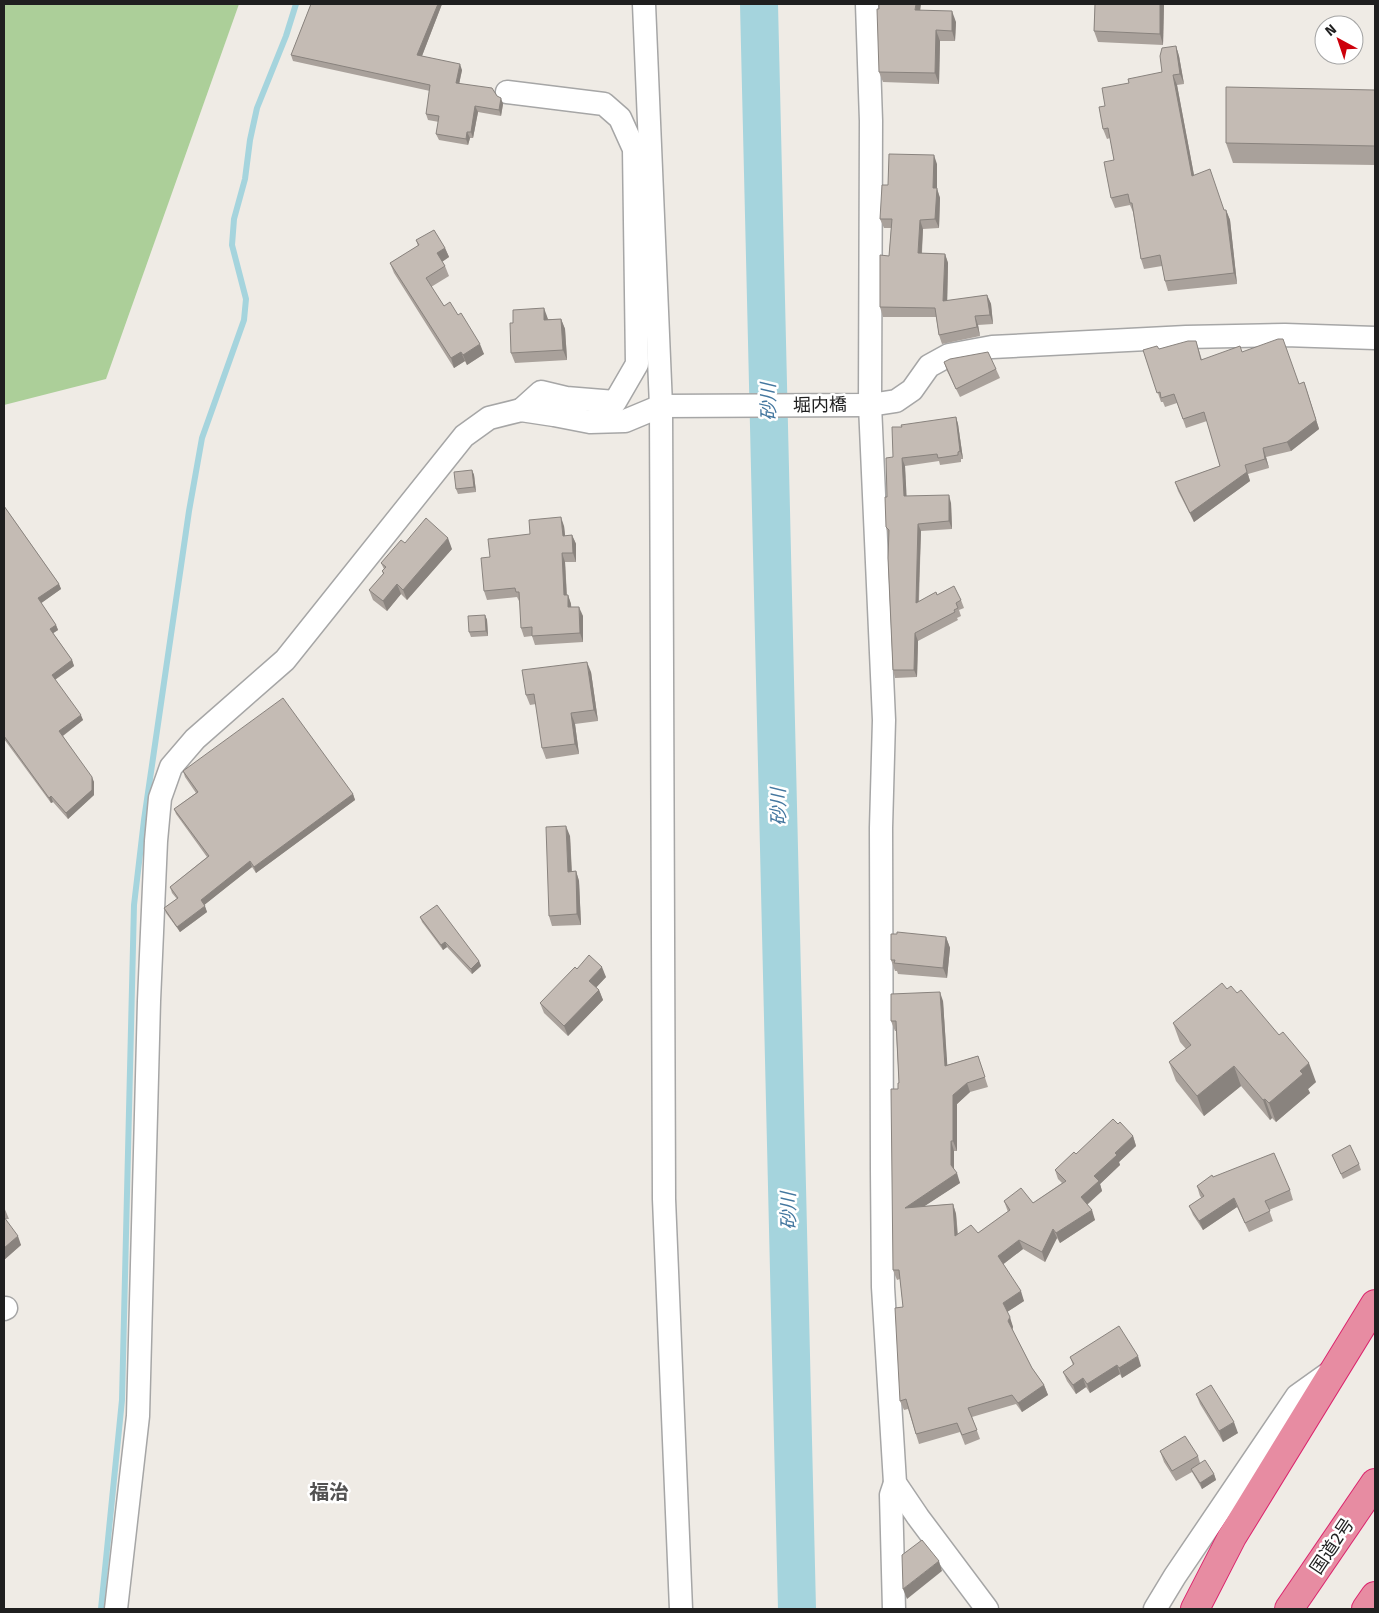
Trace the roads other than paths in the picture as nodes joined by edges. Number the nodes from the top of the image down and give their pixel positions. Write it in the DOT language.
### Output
graph roads {
  1 [pos="644,4"];
  2 [pos="867,4"];
  3 [pos="507,92"];
  4 [pos="1375,338"];
  5 [pos="870,405"];
  6 [pos="670,407"];
  7 [pos="521,410"];
  8 [pos="1375,1304"];
  9 [pos="1336,1368"];
  10 [pos="895,1483"];
  11 [pos="1375,1483"];
  12 [pos="1375,1596"];
  13 [pos="116,1609"];
  14 [pos="681,1609"];
  15 [pos="894,1609"];
  16 [pos="987,1609"];
  17 [pos="1154,1609"];
  18 [pos="1195,1609"];
  19 [pos="1289,1609"];
  20 [pos="1366,1609"];
  1 -- 6 [label="street"];
  2 -- 5 [label="street"];
  3 -- 7 [label="street"];
  4 -- 5 [label="street, 堀内橋"];
  5 -- 6 [label="street, 堀内橋"];
  5 -- 10 [label="street"];
  6 -- 7 [label="street"];
  6 -- 14 [label="street"];
  7 -- 13 [label="street"];
  8 -- 9 [label="highway"];
  9 -- 17 [label="street"];
  9 -- 18 [label="highway"];
  10 -- 15 [label="street"];
  10 -- 16 [label="street"];
  11 -- 19 [label="highway, 国道2号"];
  12 -- 20 [label="highway"];
}
